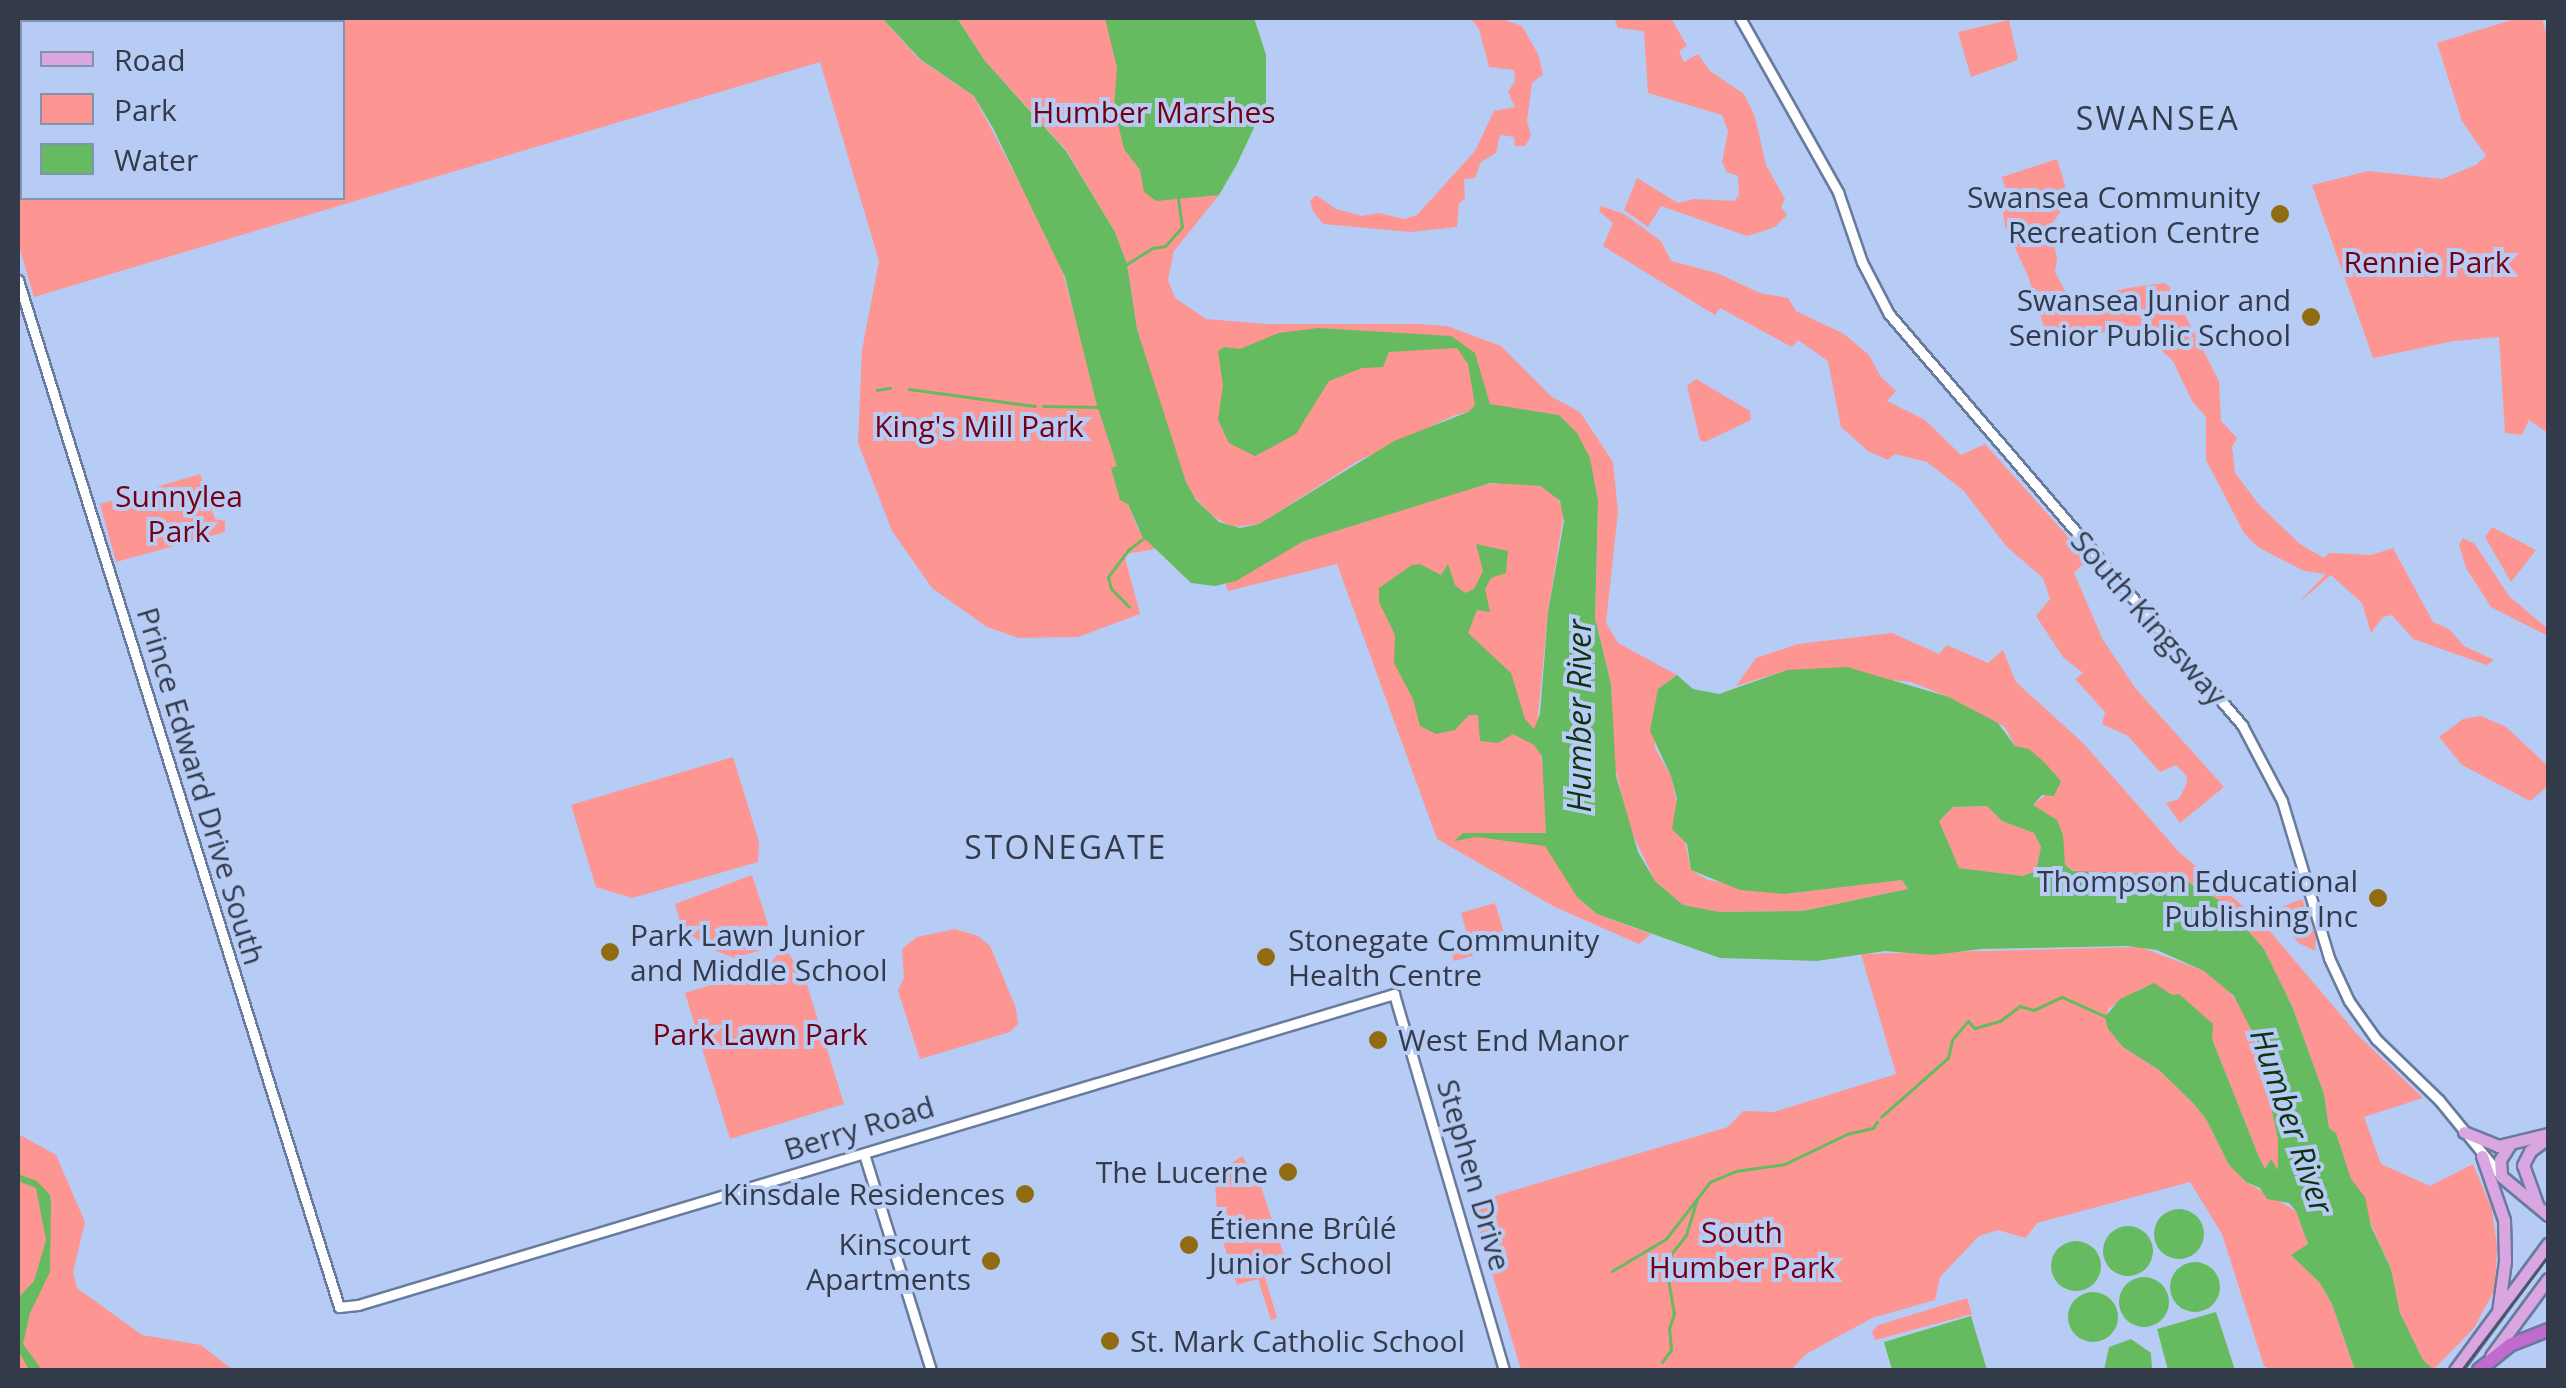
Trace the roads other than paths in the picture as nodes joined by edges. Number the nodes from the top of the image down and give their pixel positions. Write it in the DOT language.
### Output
graph roads {
  1 [pos="1740,18"];
  2 [pos="18,280"];
  3 [pos="1394,994"];
  4 [pos="2464,1132"];
  5 [pos="2548,1136"];
  6 [pos="2510,1144"];
  7 [pos="864,1154"];
  8 [pos="2482,1156"];
  9 [pos="2500,1176"];
  10 [pos="2543,1211"];
  11 [pos="2548,1244"];
  12 [pos="2548,1280"];
  13 [pos="339,1306"];
  14 [pos="2498,1312"];
  15 [pos="2548,1330"];
  16 [pos="932,1370"];
  17 [pos="1504,1370"];
  18 [pos="2455,1370"];
  19 [pos="2479,1370"];
  1 -- 4 [label="street, South Kingsway"];
  2 -- 13 [label="street, Prince Edward Drive South"];
  3 -- 7 [label="street, Berry Road"];
  3 -- 17 [label="street, Stephen Drive"];
  4 -- 6 [label="main road"];
  4 -- 8 [label="street, South Kingsway"];
  5 -- 6 [label="main road"];
  5 -- 10 [label="main road"];
  6 -- 9 [label="main road"];
  7 -- 13 [label="street, Berry Road"];
  7 -- 16 [label="street"];
  8 -- 9 [label="street, South Kingsway"];
  8 -- 14 [label="main road"];
  9 -- 10 [label="main road, South Kingsway"];
  11 -- 14 [label="main road"];
  12 -- 19 [label="main road"];
  14 -- 18 [label="main road"];
  15 -- 19 [label="highway"];
}
